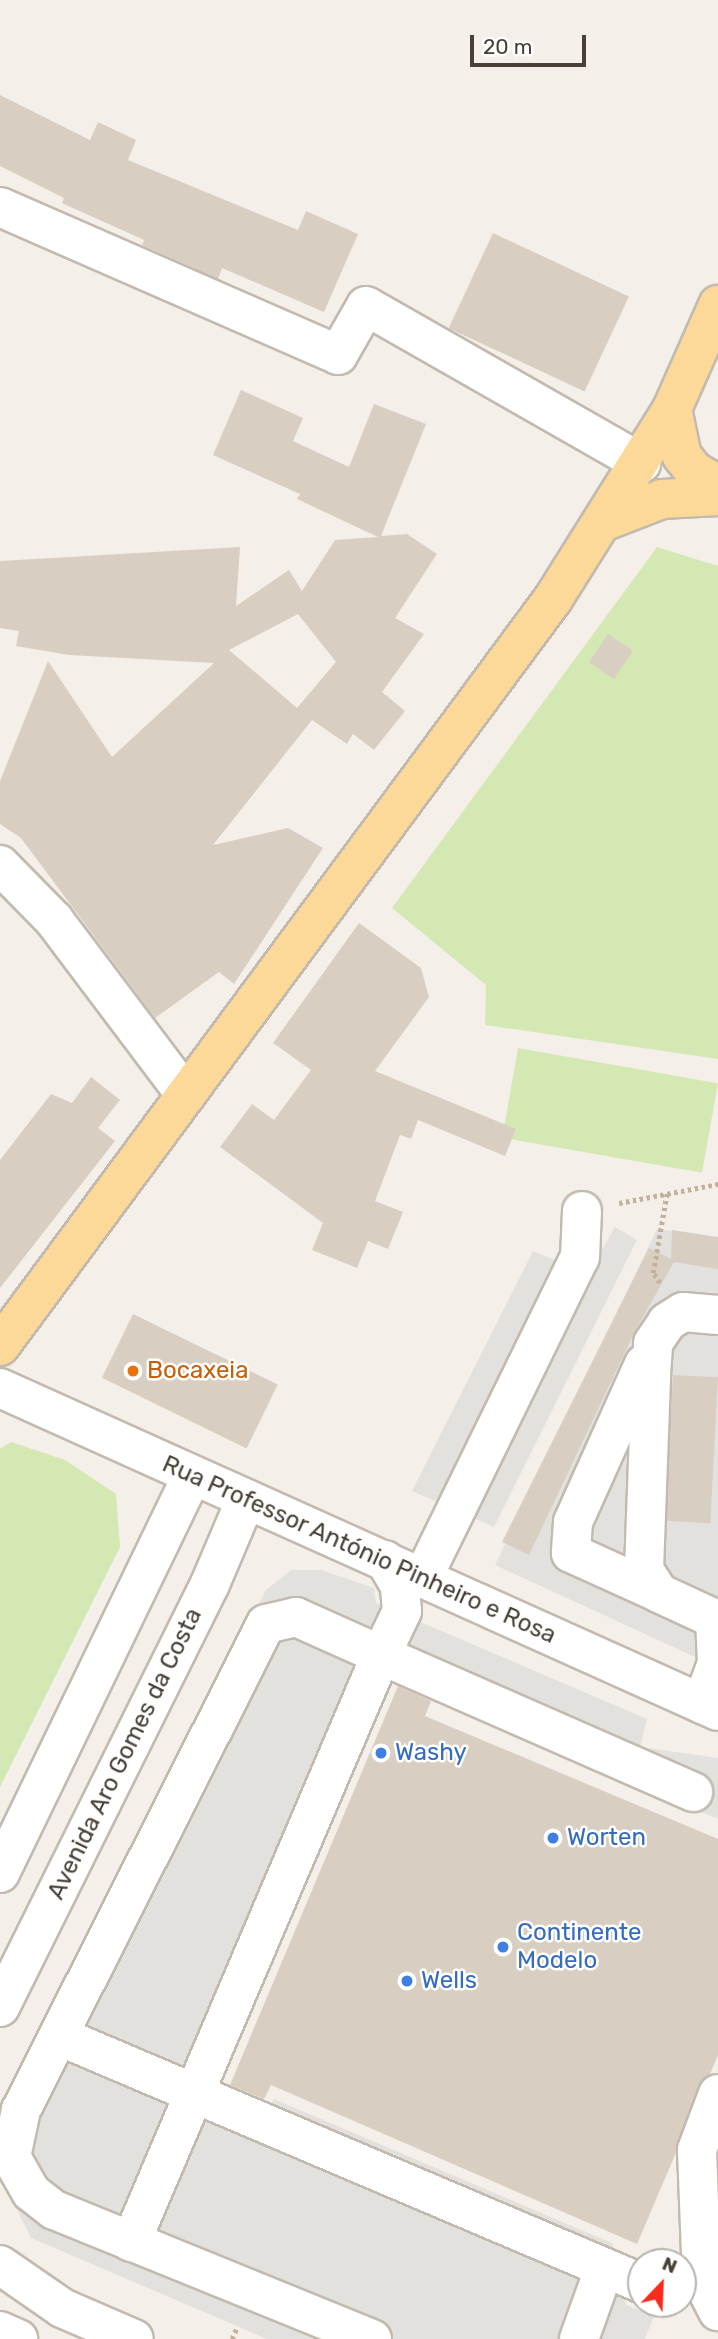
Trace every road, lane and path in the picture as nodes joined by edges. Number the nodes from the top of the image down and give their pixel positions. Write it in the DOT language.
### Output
graph roads {
  1 [pos="0,207"];
  2 [pos="718,305"];
  3 [pos="672,409"];
  4 [pos="641,463"];
  5 [pos="718,485"];
  6 [pos="718,496"];
  7 [pos="605,521"];
  8 [pos="0,865"];
  9 [pos="186,1095"];
  10 [pos="718,1184"];
  11 [pos="667,1192"];
  12 [pos="582,1211"];
  13 [pos="700,1314"];
  14 [pos="653,1343"];
  15 [pos="0,1346"];
  16 [pos="0,1388"];
  17 [pos="192,1475"];
  18 [pos="246,1499"];
  19 [pos="385,1560"];
  20 [pos="423,1577"];
  21 [pos="659,1593"];
  22 [pos="717,1620"];
  23 [pos="381,1656"];
  24 [pos="713,1717"];
  25 [pos="693,1792"];
  26 [pos="0,1873"];
  27 [pos="0,2007"];
  28 [pos="59,2036"];
  29 [pos="194,2094"];
  30 [pos="718,2094"];
  31 [pos="131,2242"];
  32 [pos="0,2265"];
  33 [pos="604,2269"];
  34 [pos="627,2278"];
  35 [pos="697,2305"];
  36 [pos="718,2312"];
  37 [pos="718,2320"];
  38 [pos="240,2321"];
  39 [pos="0,2331"];
  40 [pos="18,2339"];
  41 [pos="134,2339"];
  42 [pos="232,2339"];
  43 [pos="372,2339"];
  44 [pos="579,2339"];
  45 [pos="709,2339"];
  1 -- 4 [label="street"];
  2 -- 3 [label="main road"];
  3 -- 4 [label="main road"];
  3 -- 5 [label="main road"];
  4 -- 7 [label="main road"];
  6 -- 7 [label="main road"];
  7 -- 9 [label="main road"];
  8 -- 9 [label="street"];
  9 -- 15 [label="main road"];
  10 -- 11 [label="path"];
  11 -- 12 [label="path"];
  11 -- 13 [label="path"];
  12 -- 20 [label="street"];
  13 -- 14 [label="street"];
  14 -- 21 [label="street"];
  14 -- 21 [label="street"];
  16 -- 17 [label="street, Rua Professor António Pinheiro e Rosa"];
  17 -- 18 [label="street, Rua Professor António Pinheiro e Rosa"];
  17 -- 26 [label="street"];
  18 -- 19 [label="street, Rua Professor António Pinheiro e Rosa"];
  18 -- 27 [label="street, Avenida Aro Gomes da Costa"];
  19 -- 20 [label="street, Rua Professor António Pinheiro e Rosa"];
  19 -- 23 [label="street"];
  20 -- 24 [label="street, Rua Professor António Pinheiro e Rosa"];
  21 -- 22 [label="street"];
  22 -- 24 [label="street"];
  23 -- 25 [label="street"];
  23 -- 28 [label="street"];
  23 -- 29 [label="street"];
  28 -- 29 [label="street"];
  28 -- 31 [label="street"];
  29 -- 31 [label="street"];
  29 -- 33 [label="street"];
  30 -- 36 [label="street"];
  31 -- 43 [label="street"];
  32 -- 41 [label="street"];
  33 -- 34 [label="street"];
  33 -- 44 [label="street"];
  35 -- 36 [label="street"];
  37 -- 45 [label="street"];
  38 -- 42 [label="path"];
  39 -- 40 [label="street"];
}
